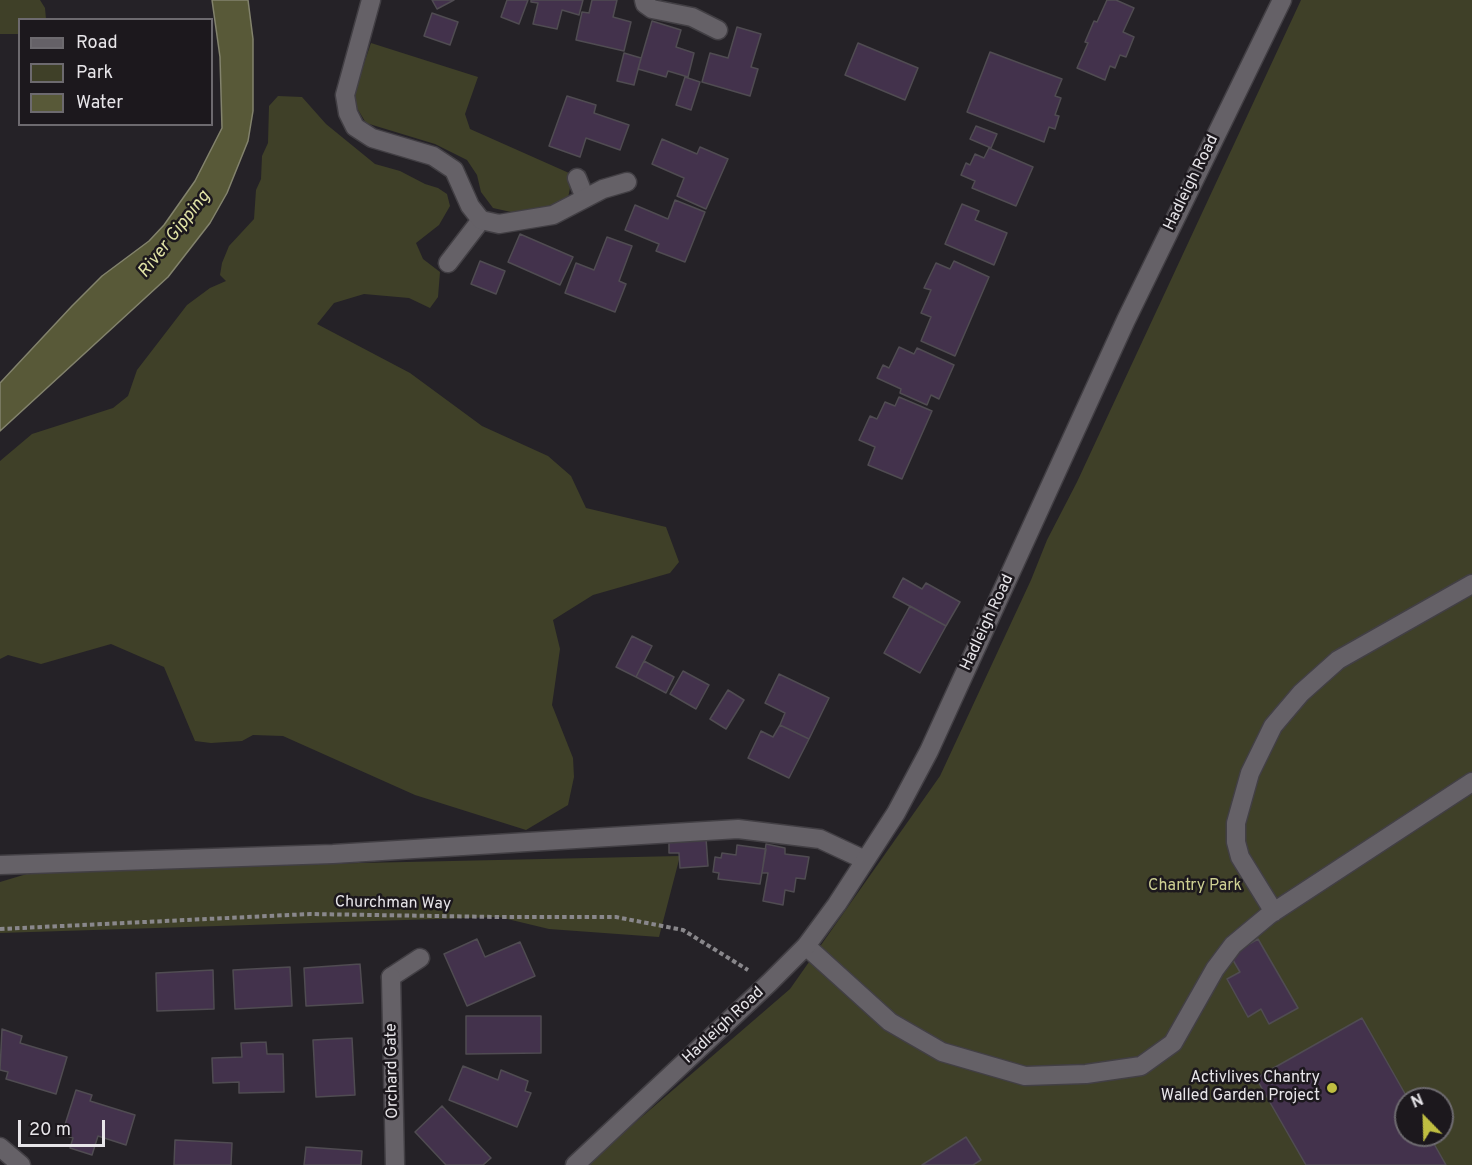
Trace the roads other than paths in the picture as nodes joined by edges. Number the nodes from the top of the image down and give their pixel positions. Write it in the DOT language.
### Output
graph roads {
  1 [pos="371,0"];
  2 [pos="644,0"];
  3 [pos="1282,0"];
  4 [pos="718,30"];
  5 [pos="577,178"];
  6 [pos="627,182"];
  7 [pos="585,198"];
  8 [pos="481,220"];
  9 [pos="448,263"];
  10 [pos="1472,584"];
  11 [pos="1472,782"];
  12 [pos="866,860"];
  13 [pos="0,865"];
  14 [pos="1274,912"];
  15 [pos="806,946"];
  16 [pos="420,958"];
  17 [pos="0,1147"];
  18 [pos="21,1165"];
  19 [pos="395,1165"];
  20 [pos="575,1165"];
  1 -- 8 [label="street"];
  2 -- 4 [label="street"];
  3 -- 12 [label="street, Hadleigh Road"];
  5 -- 7 [label="street"];
  6 -- 7 [label="street"];
  7 -- 8 [label="street"];
  8 -- 9 [label="street"];
  10 -- 14 [label="street"];
  11 -- 14 [label="street"];
  12 -- 13 [label="street"];
  12 -- 15 [label="street, Hadleigh Road"];
  14 -- 15 [label="street"];
  15 -- 20 [label="street, Hadleigh Road"];
  16 -- 19 [label="street, Orchard Gate"];
  17 -- 18 [label="street"];
}
